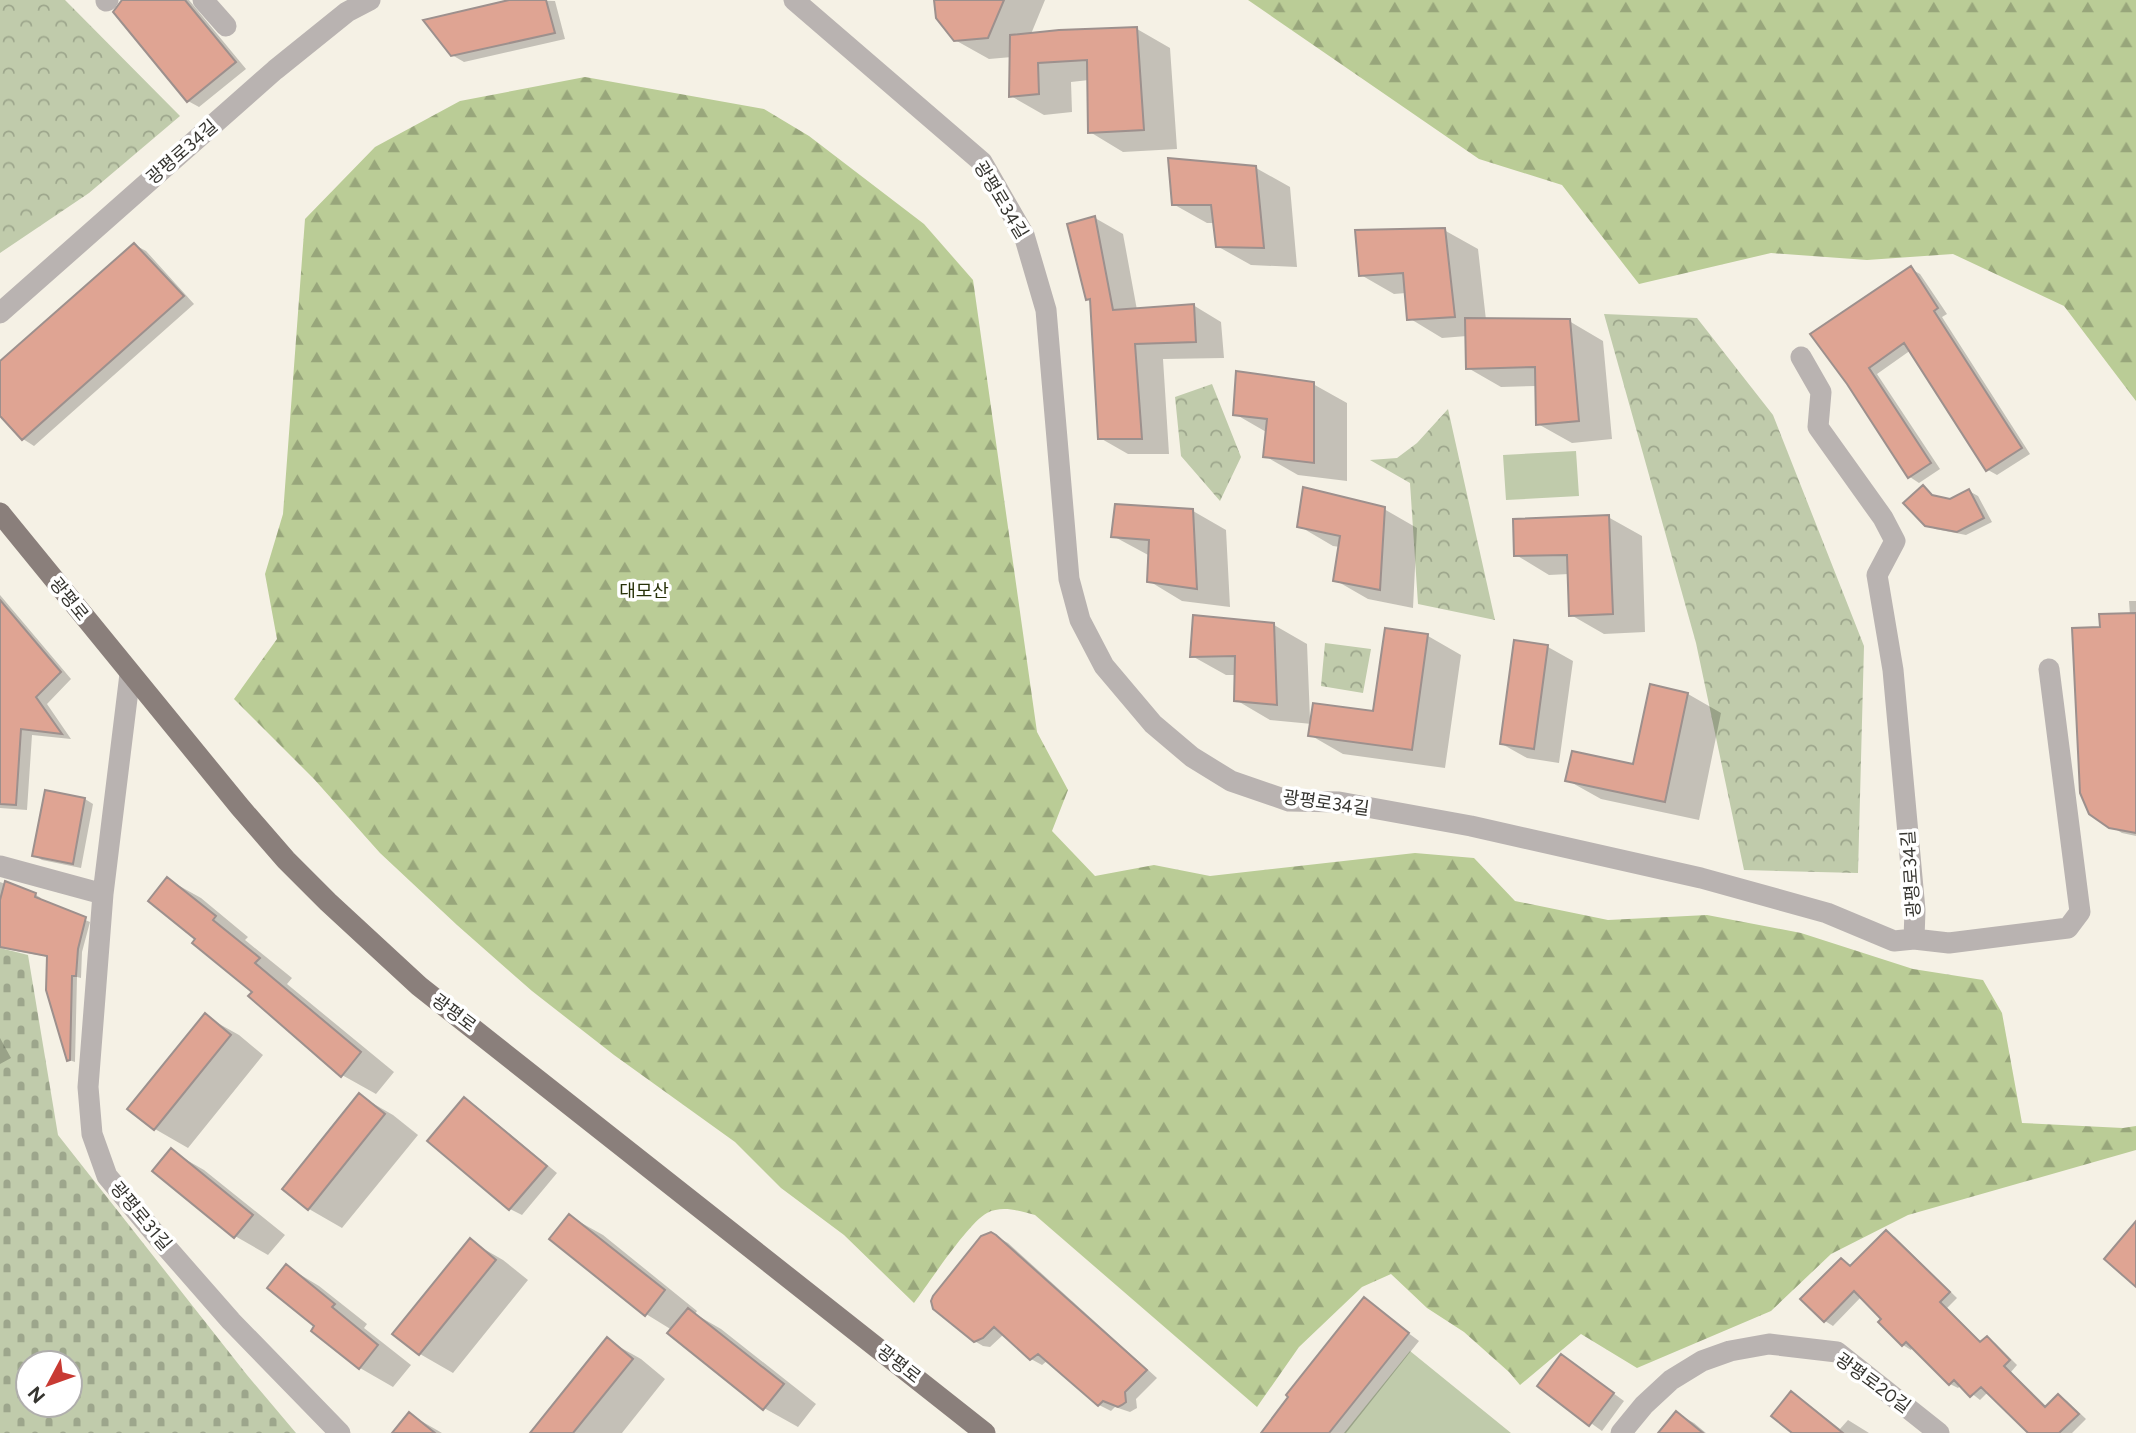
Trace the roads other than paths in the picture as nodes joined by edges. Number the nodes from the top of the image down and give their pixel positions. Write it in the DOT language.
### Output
graph roads {
  1 [pos="203,0"];
  2 [pos="370,0"];
  3 [pos="794,0"];
  4 [pos="226,26"];
  5 [pos="0,313"];
  6 [pos="1801,357"];
  7 [pos="0,513"];
  8 [pos="2049,669"];
  9 [pos="130,674"];
  10 [pos="0,866"];
  11 [pos="103,894"];
  12 [pos="1914,939"];
  13 [pos="340,1433"];
  14 [pos="985,1433"];
  15 [pos="1621,1433"];
  16 [pos="1939,1433"];
  1 -- 4 [label="street"];
  2 -- 5 [label="street, 광평로34길"];
  3 -- 12 [label="street, 광평로34길"];
  6 -- 12 [label="street, 광평로34길"];
  7 -- 9 [label="main road, 광평로"];
  8 -- 12 [label="street"];
  9 -- 11 [label="street, 광평로31길"];
  9 -- 14 [label="main road, 광평로"];
  10 -- 11 [label="street"];
  11 -- 13 [label="street, 광평로31길"];
  15 -- 16 [label="street, 광평로20길"];
}
